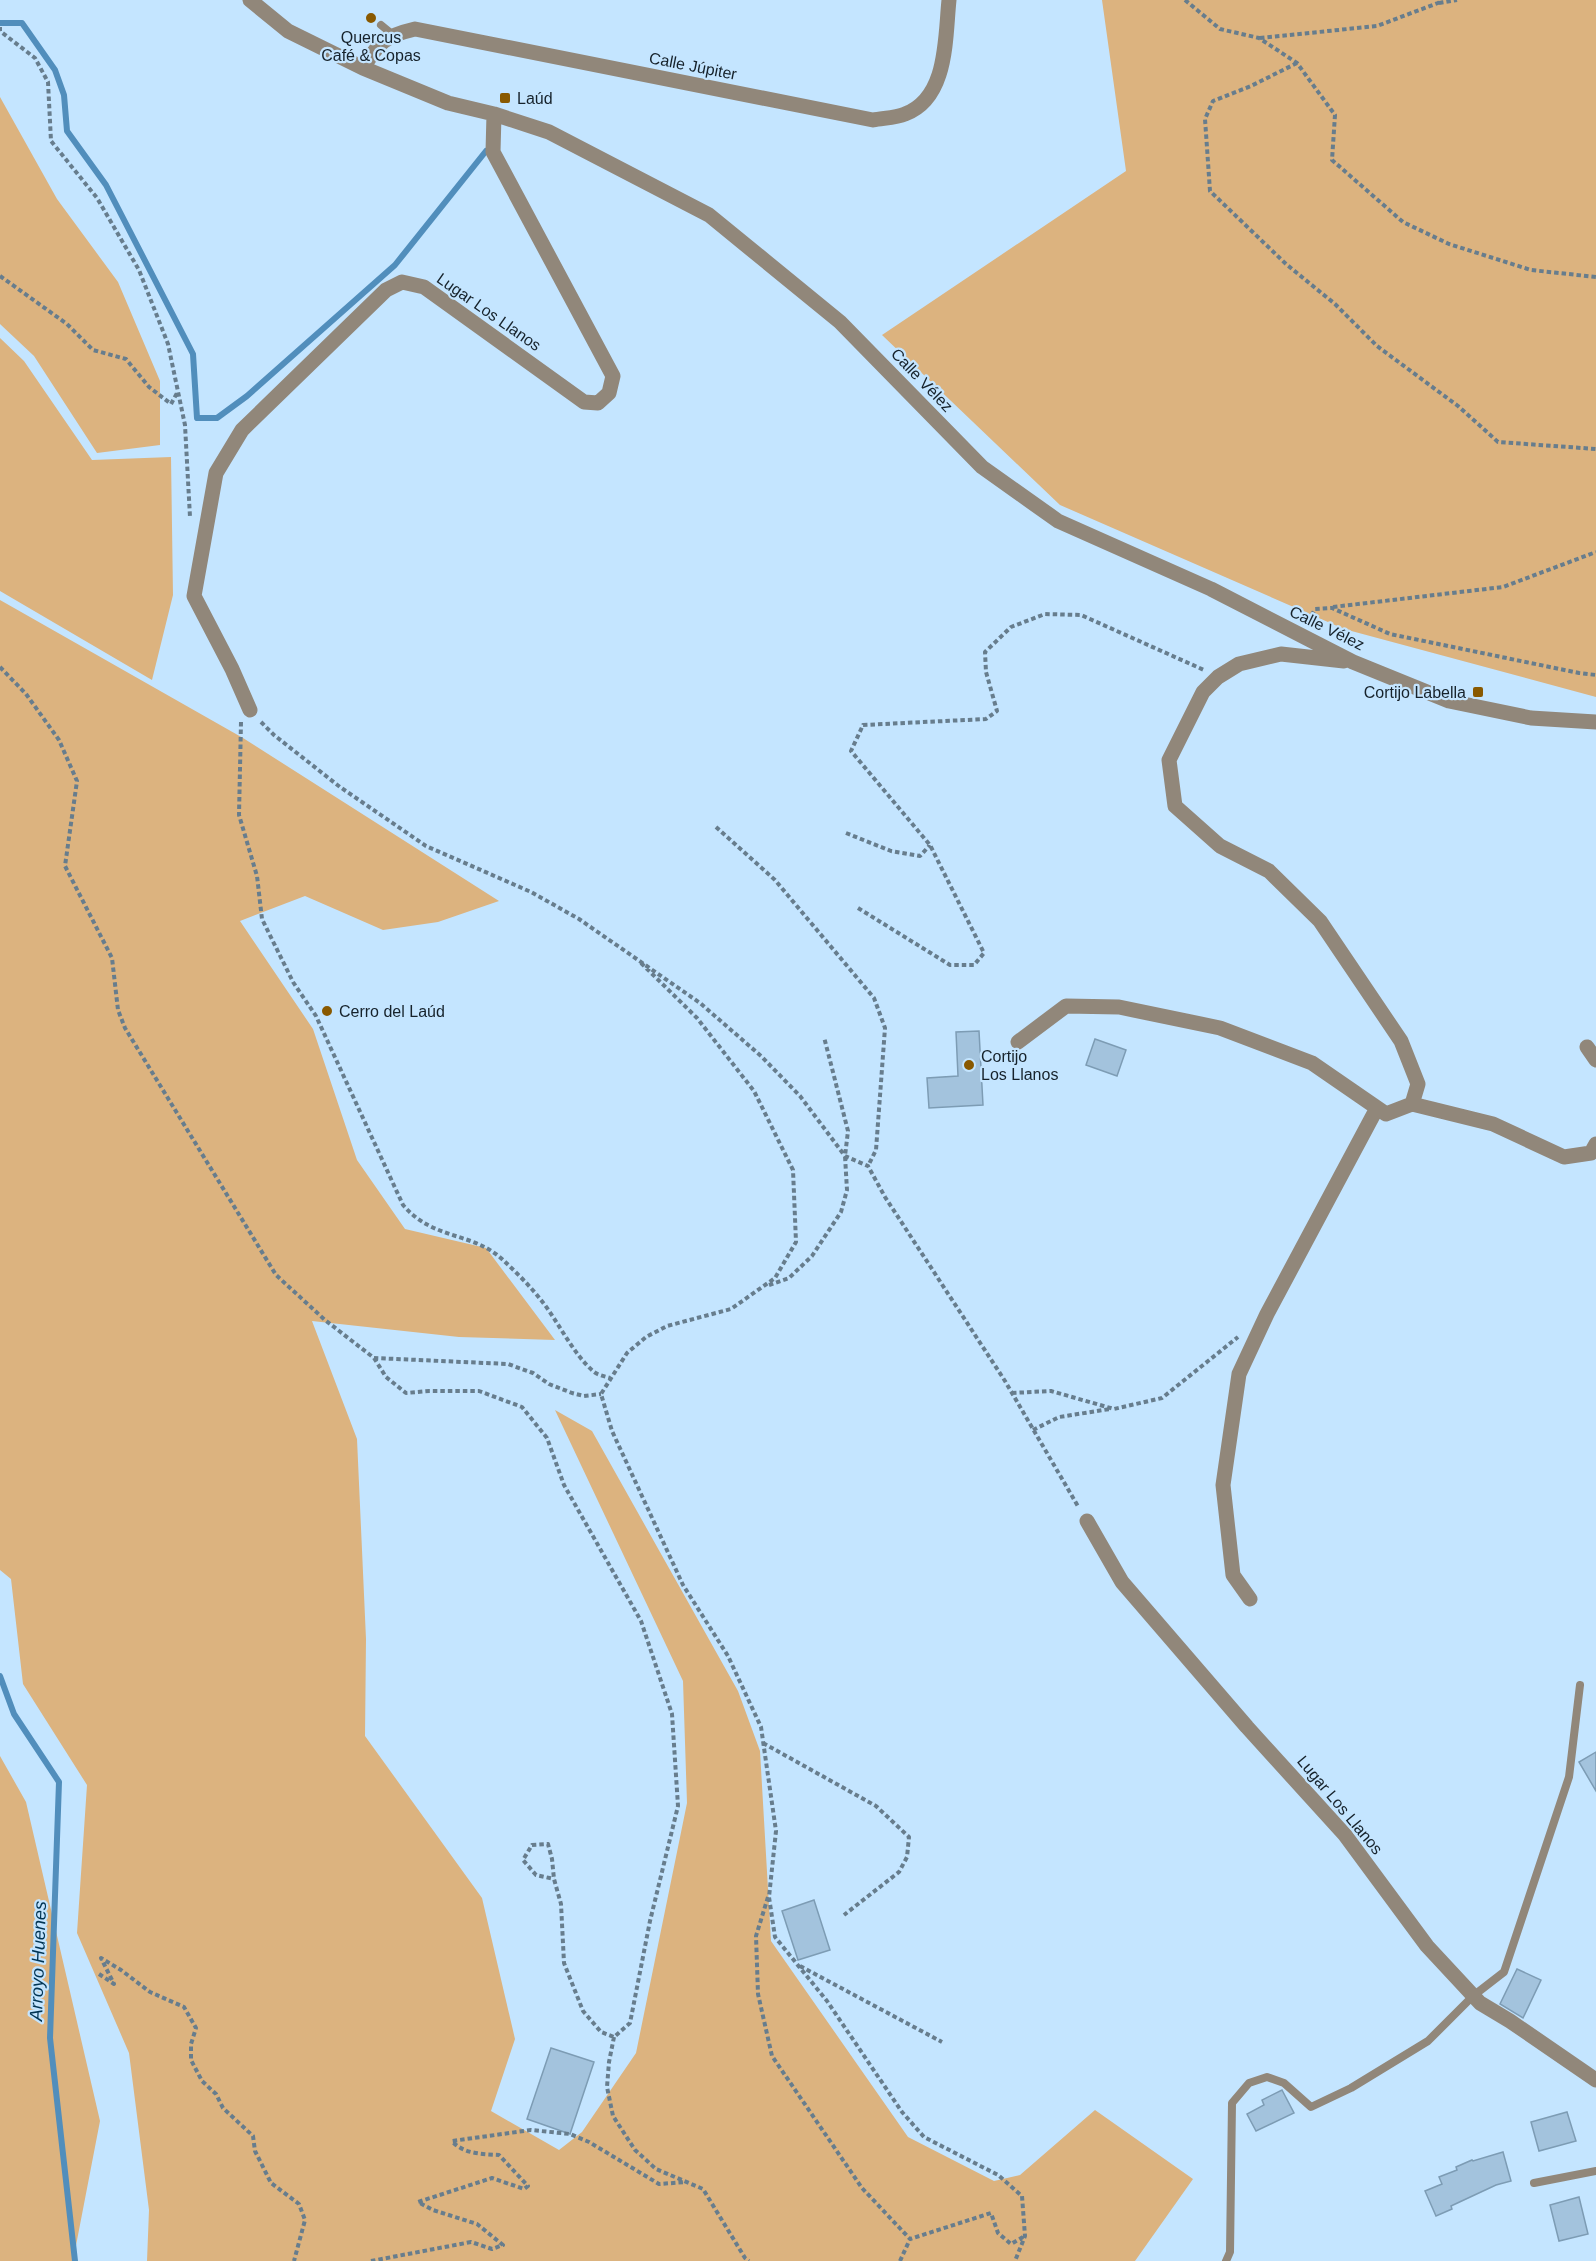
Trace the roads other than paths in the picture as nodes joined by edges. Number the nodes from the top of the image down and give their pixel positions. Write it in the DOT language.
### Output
graph roads {
  1 [pos="250,0"];
  2 [pos="949,0"];
  3 [pos="363,68"];
  4 [pos="494,114"];
  5 [pos="1353,662"];
  6 [pos="250,710"];
  7 [pos="1596,722"];
  8 [pos="1018,1042"];
  9 [pos="1412,1104"];
  10 [pos="1377,1108"];
  11 [pos="1596,1144"];
  12 [pos="1087,1521"];
  13 [pos="1250,1599"];
  14 [pos="1580,1685"];
  15 [pos="1473,1996"];
  16 [pos="1596,2080"];
  17 [pos="1596,2170"];
  18 [pos="1534,2183"];
  19 [pos="1226,2261"];
  1 -- 3 [label="street, Calle Vélez"];
  2 -- 3 [label="street, Calle Júpiter"];
  3 -- 4 [label="street, Calle Vélez"];
  4 -- 5 [label="street, Calle Vélez"];
  4 -- 6 [label="street, Lugar Los Llanos"];
  5 -- 7 [label="street, Calle Vélez"];
  5 -- 9 [label="street"];
  8 -- 10 [label="street"];
  9 -- 10 [label="street"];
  9 -- 11 [label="street"];
  10 -- 13 [label="street"];
  12 -- 15 [label="street, Lugar Los Llanos"];
  14 -- 15 [label="lane"];
  15 -- 16 [label="street, Lugar Los Llanos"];
  15 -- 19 [label="lane"];
  17 -- 18 [label="lane"];
}
